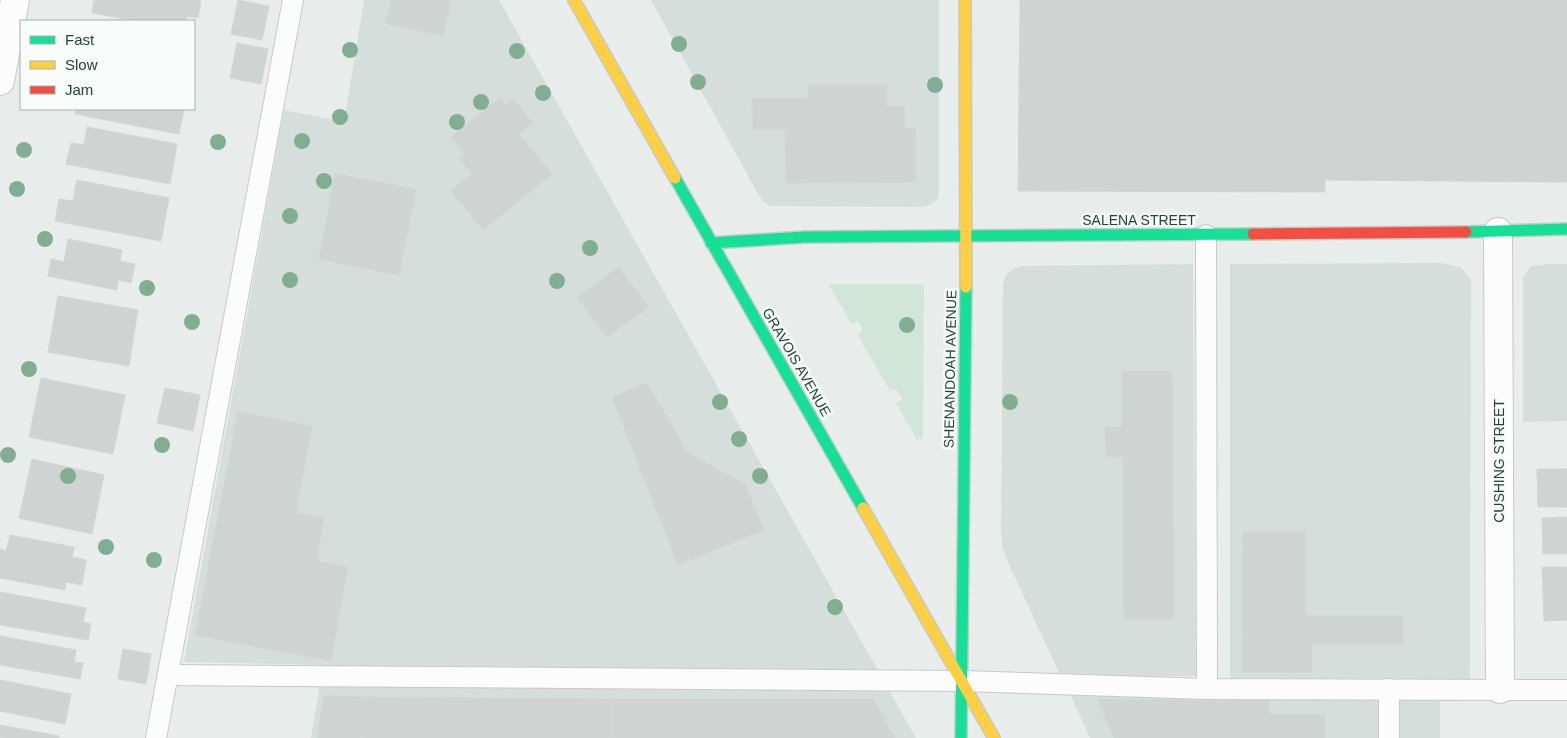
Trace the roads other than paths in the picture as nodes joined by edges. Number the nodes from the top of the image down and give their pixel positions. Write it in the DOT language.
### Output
graph roads {
  1 [pos="15,0"];
  2 [pos="293,0"];
  3 [pos="574,0"];
  4 [pos="965,0"];
  5 [pos="0,81"];
  6 [pos="1567,229"];
  7 [pos="1498,232"];
  8 [pos="1206,235"];
  9 [pos="967,236"];
  10 [pos="711,243"];
  11 [pos="168,674"];
  12 [pos="962,681"];
  13 [pos="1207,688"];
  14 [pos="1500,689"];
  15 [pos="1389,690"];
  16 [pos="1567,690"];
  17 [pos="156,738"];
  18 [pos="961,738"];
  19 [pos="994,738"];
  20 [pos="1389,738"];
  1 -- 5 [label="street"];
  2 -- 11 [label="lane"];
  3 -- 10 [label="street, GRAVOIS AVENUE"];
  4 -- 9 [label="street, SHENANDOAH AVENUE"];
  6 -- 7 [label="street, SALENA STREET"];
  7 -- 8 [label="street, SALENA STREET"];
  7 -- 14 [label="street, CUSHING STREET"];
  8 -- 9 [label="street, SALENA STREET"];
  8 -- 13 [label="lane"];
  9 -- 10 [label="street, SALENA STREET"];
  9 -- 12 [label="street, SHENANDOAH AVENUE"];
  10 -- 12 [label="street, GRAVOIS AVENUE"];
  11 -- 12 [label="lane"];
  11 -- 17 [label="lane"];
  12 -- 13 [label="lane"];
  12 -- 18 [label="street, SHENANDOAH AVENUE"];
  12 -- 19 [label="street, GRAVOIS AVENUE"];
  13 -- 15 [label="lane"];
  14 -- 15 [label="lane"];
  14 -- 16 [label="lane"];
  15 -- 20 [label="lane"];
}
